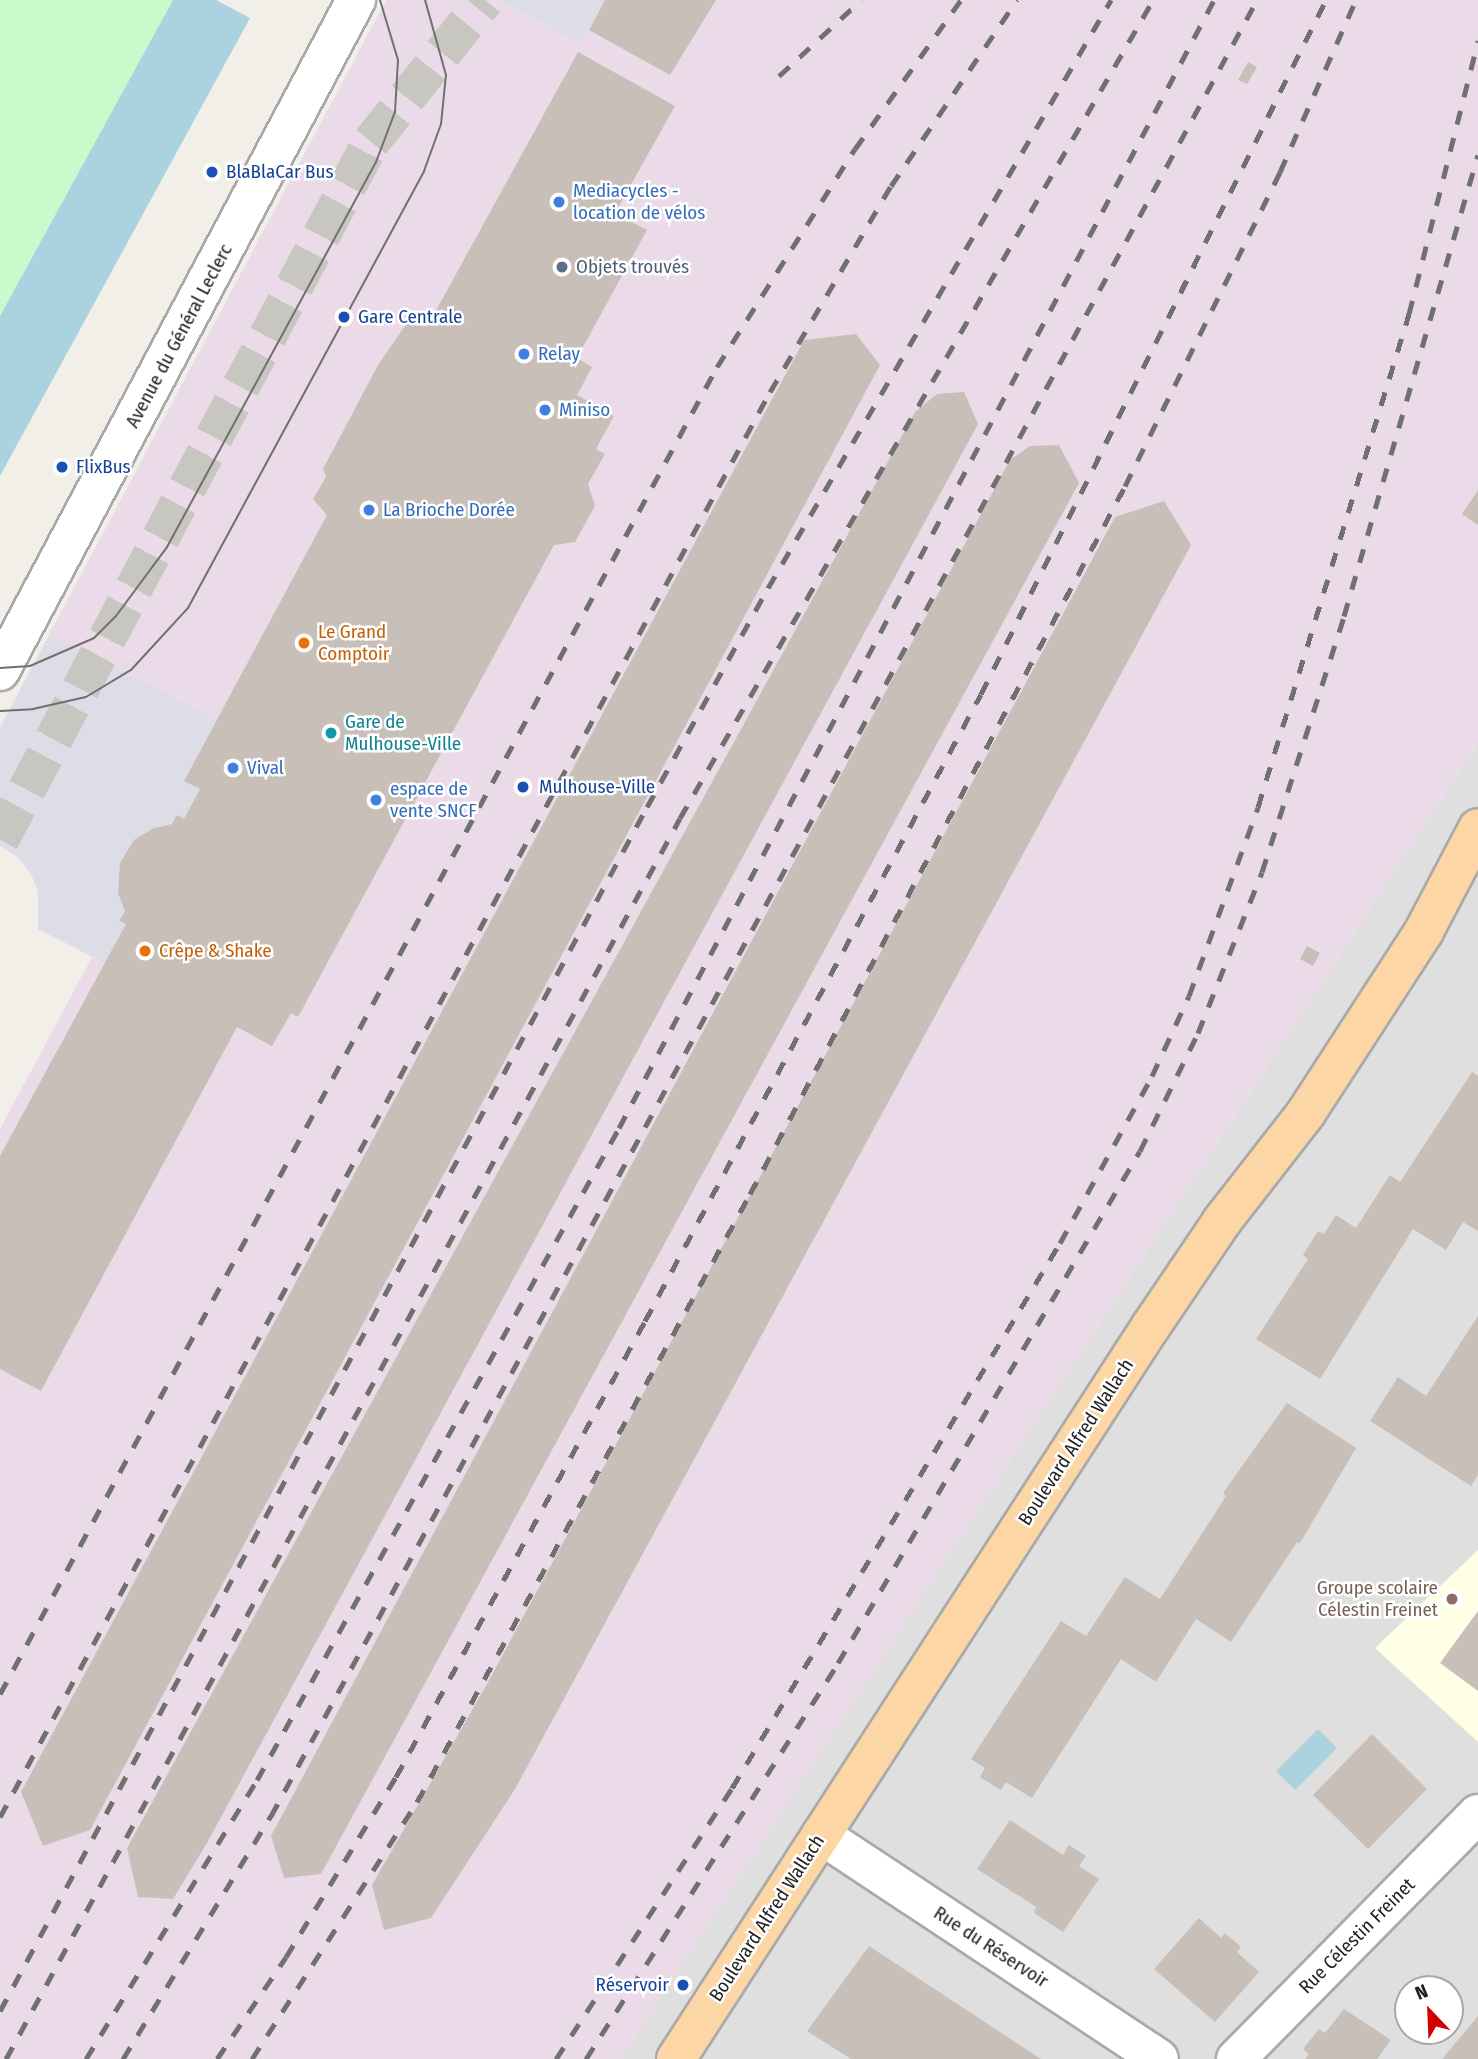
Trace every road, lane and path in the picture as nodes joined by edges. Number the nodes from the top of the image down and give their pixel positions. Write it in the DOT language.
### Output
graph roads {
  1 [pos="355,1"];
  2 [pos="0,671"];
  3 [pos="1478,828"];
  4 [pos="1478,1814"];
  5 [pos="821,1835"];
  6 [pos="676,2059"];
  7 [pos="1159,2059"];
  8 [pos="1236,2059"];
  1 -- 2 [label="street, Avenue du Général Leclerc"];
  3 -- 5 [label="main road, Boulevard Alfred Wallach"];
  4 -- 8 [label="street, Rue Célestin Freinet"];
  5 -- 6 [label="main road, Boulevard Alfred Wallach"];
  5 -- 7 [label="street, Rue du Réservoir"];
}
